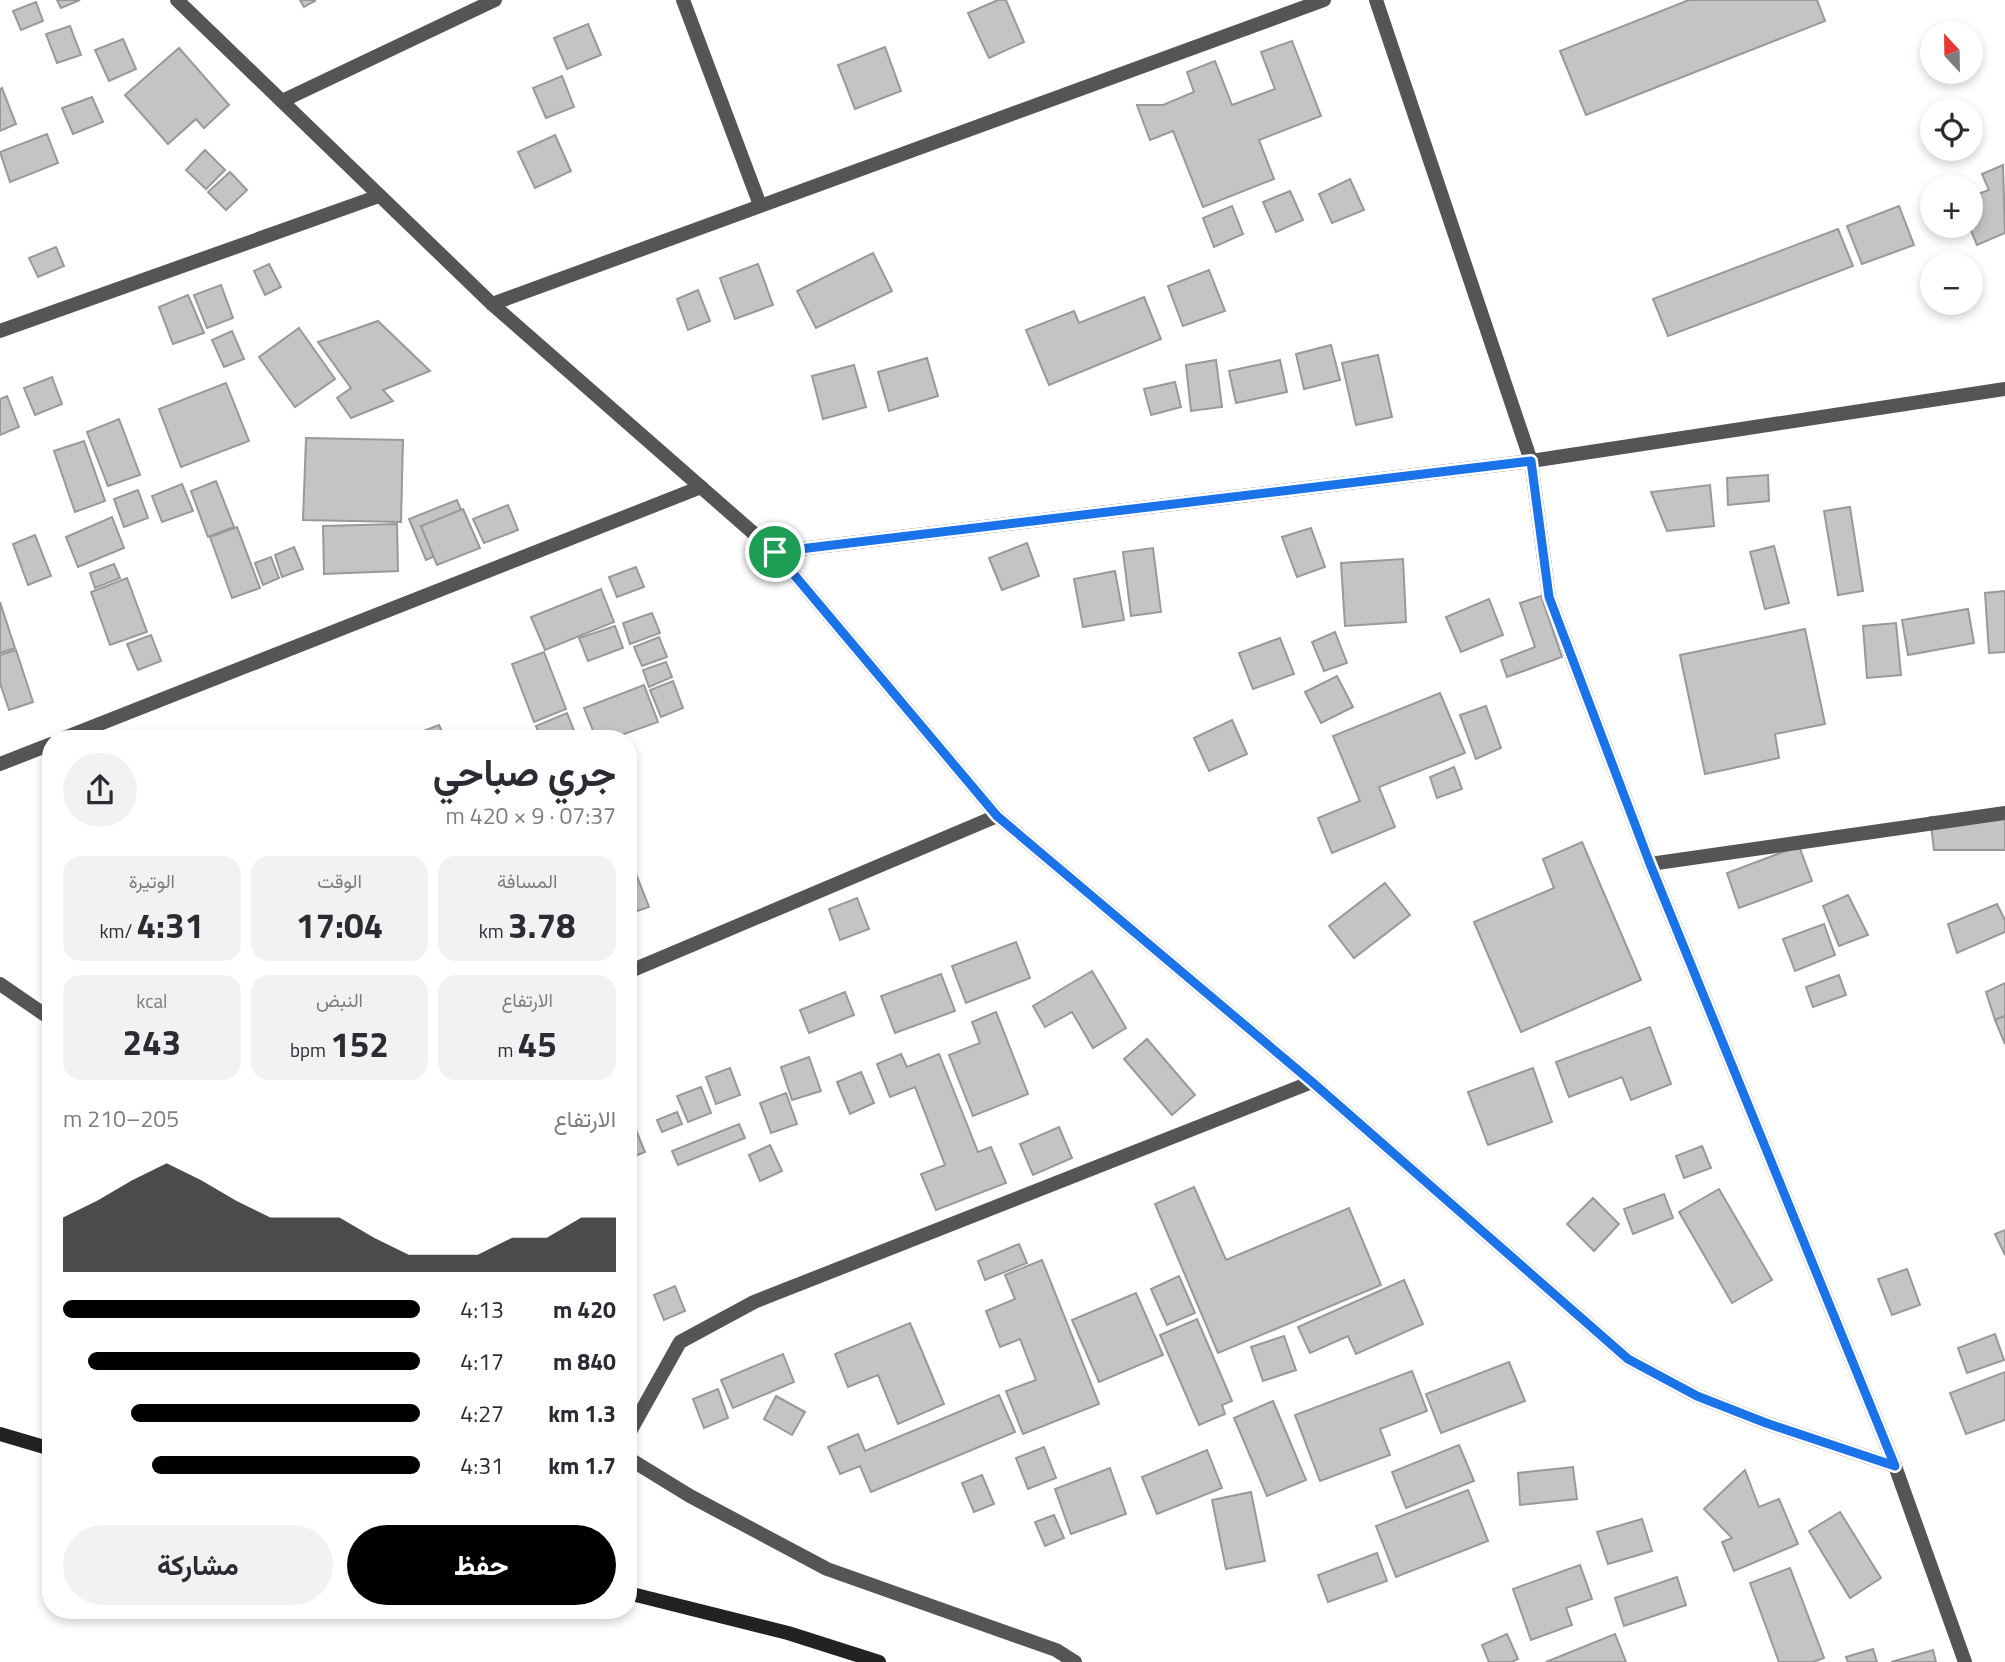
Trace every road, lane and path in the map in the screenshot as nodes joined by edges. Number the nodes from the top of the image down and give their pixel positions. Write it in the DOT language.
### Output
graph roads {
  1 [pos="177,0"];
  2 [pos="495,0"];
  3 [pos="683,0"];
  4 [pos="1324,0"];
  5 [pos="1376,0"];
  6 [pos="282,101"];
  7 [pos="379,196"];
  8 [pos="760,205"];
  9 [pos="492,304"];
  10 [pos="0,331"];
  11 [pos="2005,389"];
  12 [pos="1531,461"];
  13 [pos="701,487"];
  14 [pos="775,552"];
  15 [pos="84,730"];
  16 [pos="42,748"];
  17 [pos="0,764"];
  18 [pos="2005,813"];
  19 [pos="997,816"];
  20 [pos="1650,864"];
  21 [pos="637,968"];
  22 [pos="0,984"];
  23 [pos="42,1013"];
  24 [pos="1312,1082"];
  25 [pos="637,1420"];
  26 [pos="0,1434"];
  27 [pos="42,1446"];
  28 [pos="637,1464"];
  29 [pos="1895,1466"];
  30 [pos="637,1595"];
  31 [pos="880,1662"];
  32 [pos="1075,1662"];
  33 [pos="1965,1662"];
  1 -- 6 [label="street"];
  2 -- 6 [label="street"];
  3 -- 8 [label="street"];
  4 -- 8 [label="street"];
  5 -- 12 [label="street"];
  6 -- 7 [label="street"];
  7 -- 9 [label="street"];
  7 -- 10 [label="street"];
  8 -- 9 [label="street"];
  9 -- 13 [label="street"];
  11 -- 12 [label="street"];
  12 -- 14 [label="street"];
  12 -- 20 [label="street"];
  13 -- 14 [label="street"];
  13 -- 15 [label="street"];
  14 -- 19 [label="street"];
  16 -- 17 [label="street"];
  18 -- 20 [label="street"];
  19 -- 21 [label="street"];
  19 -- 24 [label="street"];
  20 -- 29 [label="street"];
  22 -- 23 [label="street"];
  24 -- 25 [label="street"];
  24 -- 29 [label="street"];
  26 -- 27 [label="main road"];
  28 -- 32 [label="street"];
  29 -- 33 [label="street"];
  30 -- 31 [label="main road"];
}
